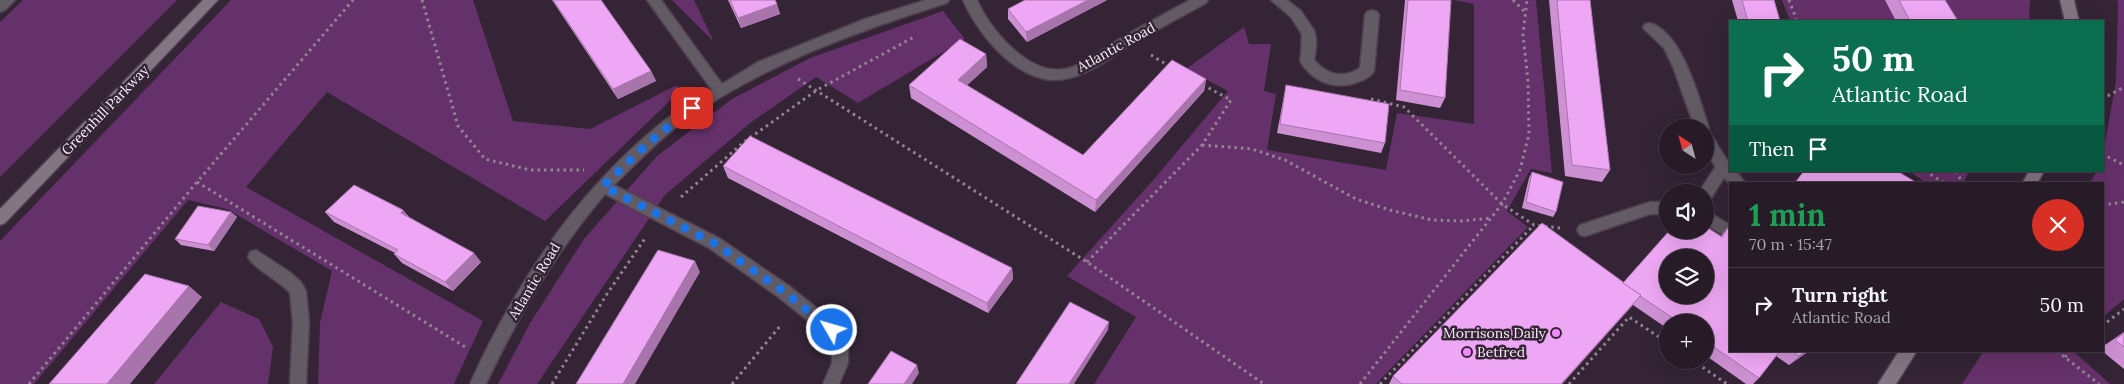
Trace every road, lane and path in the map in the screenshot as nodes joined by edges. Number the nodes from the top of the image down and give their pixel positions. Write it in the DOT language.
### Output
graph roads {
  1 [pos="8,0"];
  2 [pos="211,0"];
  3 [pos="354,0"];
  4 [pos="422,0"];
  5 [pos="654,0"];
  6 [pos="942,0"];
  7 [pos="970,0"];
  8 [pos="1200,0"];
  9 [pos="1278,0"];
  10 [pos="1513,0"];
  11 [pos="1527,0"];
  12 [pos="1789,0"];
  13 [pos="2067,0"];
  14 [pos="0,7"];
  15 [pos="1524,12"];
  16 [pos="1372,15"];
  17 [pos="1797,20"];
  18 [pos="2072,20"];
  19 [pos="1650,28"];
  20 [pos="923,33"];
  21 [pos="1126,42"];
  22 [pos="770,62"];
  23 [pos="1170,66"];
  24 [pos="1355,80"];
  25 [pos="1196,81"];
  26 [pos="2124,87"];
  27 [pos="817,90"];
  28 [pos="720,91"];
  29 [pos="2104,98"];
  30 [pos="1699,119"];
  31 [pos="1202,145"];
  32 [pos="1714,152"];
  33 [pos="2104,155"];
  34 [pos="2124,165"];
  35 [pos="1723,168"];
  36 [pos="622,169"];
  37 [pos="1927,172"];
  38 [pos="197,182"];
  39 [pos="1737,182"];
  40 [pos="1943,182"];
  41 [pos="1713,184"];
  42 [pos="603,186"];
  43 [pos="2124,202"];
  44 [pos="1502,204"];
  45 [pos="2104,205"];
  46 [pos="1659,208"];
  47 [pos="661,215"];
  48 [pos="1492,218"];
  49 [pos="0,219"];
  50 [pos="1714,222"];
  51 [pos="1534,225"];
  52 [pos="1585,230"];
  53 [pos="1729,232"];
  54 [pos="256,257"];
  55 [pos="1086,262"];
  56 [pos="798,304"];
  57 [pos="2124,309"];
  58 [pos="2104,324"];
  59 [pos="1659,337"];
  60 [pos="1908,352"];
  61 [pos="2058,352"];
  62 [pos="2070,352"];
  63 [pos="2064,357"];
  64 [pos="488,362"];
  65 [pos="1705,369"];
  66 [pos="29,384"];
  67 [pos="298,384"];
  68 [pos="478,384"];
  69 [pos="552,384"];
  70 [pos="732,384"];
  71 [pos="831,384"];
  72 [pos="1264,384"];
  73 [pos="1360,384"];
  74 [pos="1380,384"];
  75 [pos="1569,384"];
  76 [pos="1727,384"];
  77 [pos="1886,384"];
  78 [pos="2098,384"];
  1 -- 14 [label="street"];
  2 -- 49 [label="main road, Greenhill Parkway"];
  3 -- 38 [label="path"];
  4 -- 36 [label="path"];
  5 -- 28 [label="street"];
  6 -- 22 [label="street, Atlantic Road"];
  7 -- 21 [label="street, Atlantic Road"];
  8 -- 21 [label="street, Atlantic Road"];
  9 -- 24 [label="street"];
  10 -- 15 [label="path"];
  11 -- 15 [label="path"];
  12 -- 17 [label="path"];
  13 -- 18 [label="main road"];
  15 -- 44 [label="path"];
  16 -- 24 [label="street"];
  19 -- 30 [label="street"];
  20 -- 27 [label="path"];
  21 -- 23 [label="path"];
  22 -- 27 [label="path"];
  22 -- 28 [label="street, Atlantic Road"];
  24 -- 44 [label="path"];
  25 -- 31 [label="path"];
  26 -- 29 [label="path"];
  27 -- 47 [label="path"];
  27 -- 55 [label="path"];
  28 -- 36 [label="street, Atlantic Road"];
  31 -- 48 [label="path"];
  31 -- 55 [label="path"];
  32 -- 35 [label="street"];
  33 -- 34 [label="path"];
  35 -- 39 [label="street"];
  35 -- 41 [label="street"];
  36 -- 42 [label="street, Atlantic Road"];
  37 -- 40 [label="path"];
  38 -- 64 [label="path"];
  38 -- 66 [label="path"];
  42 -- 47 [label="street"];
  42 -- 64 [label="street, Atlantic Road"];
  43 -- 45 [label="path"];
  44 -- 48 [label="path"];
  44 -- 51 [label="path"];
  46 -- 52 [label="street"];
  47 -- 56 [label="street"];
  47 -- 69 [label="path"];
  48 -- 73 [label="path"];
  50 -- 53 [label="street"];
  51 -- 52 [label="path"];
  51 -- 74 [label="path"];
  54 -- 67 [label="street"];
  55 -- 72 [label="path"];
  56 -- 70 [label="path"];
  56 -- 71 [label="street"];
  57 -- 58 [label="path"];
  59 -- 75 [label="path"];
  60 -- 77 [label="main road"];
  61 -- 63 [label="path"];
  62 -- 63 [label="path"];
  63 -- 78 [label="path"];
  64 -- 68 [label="street, Atlantic Road"];
  65 -- 76 [label="path"];
}
